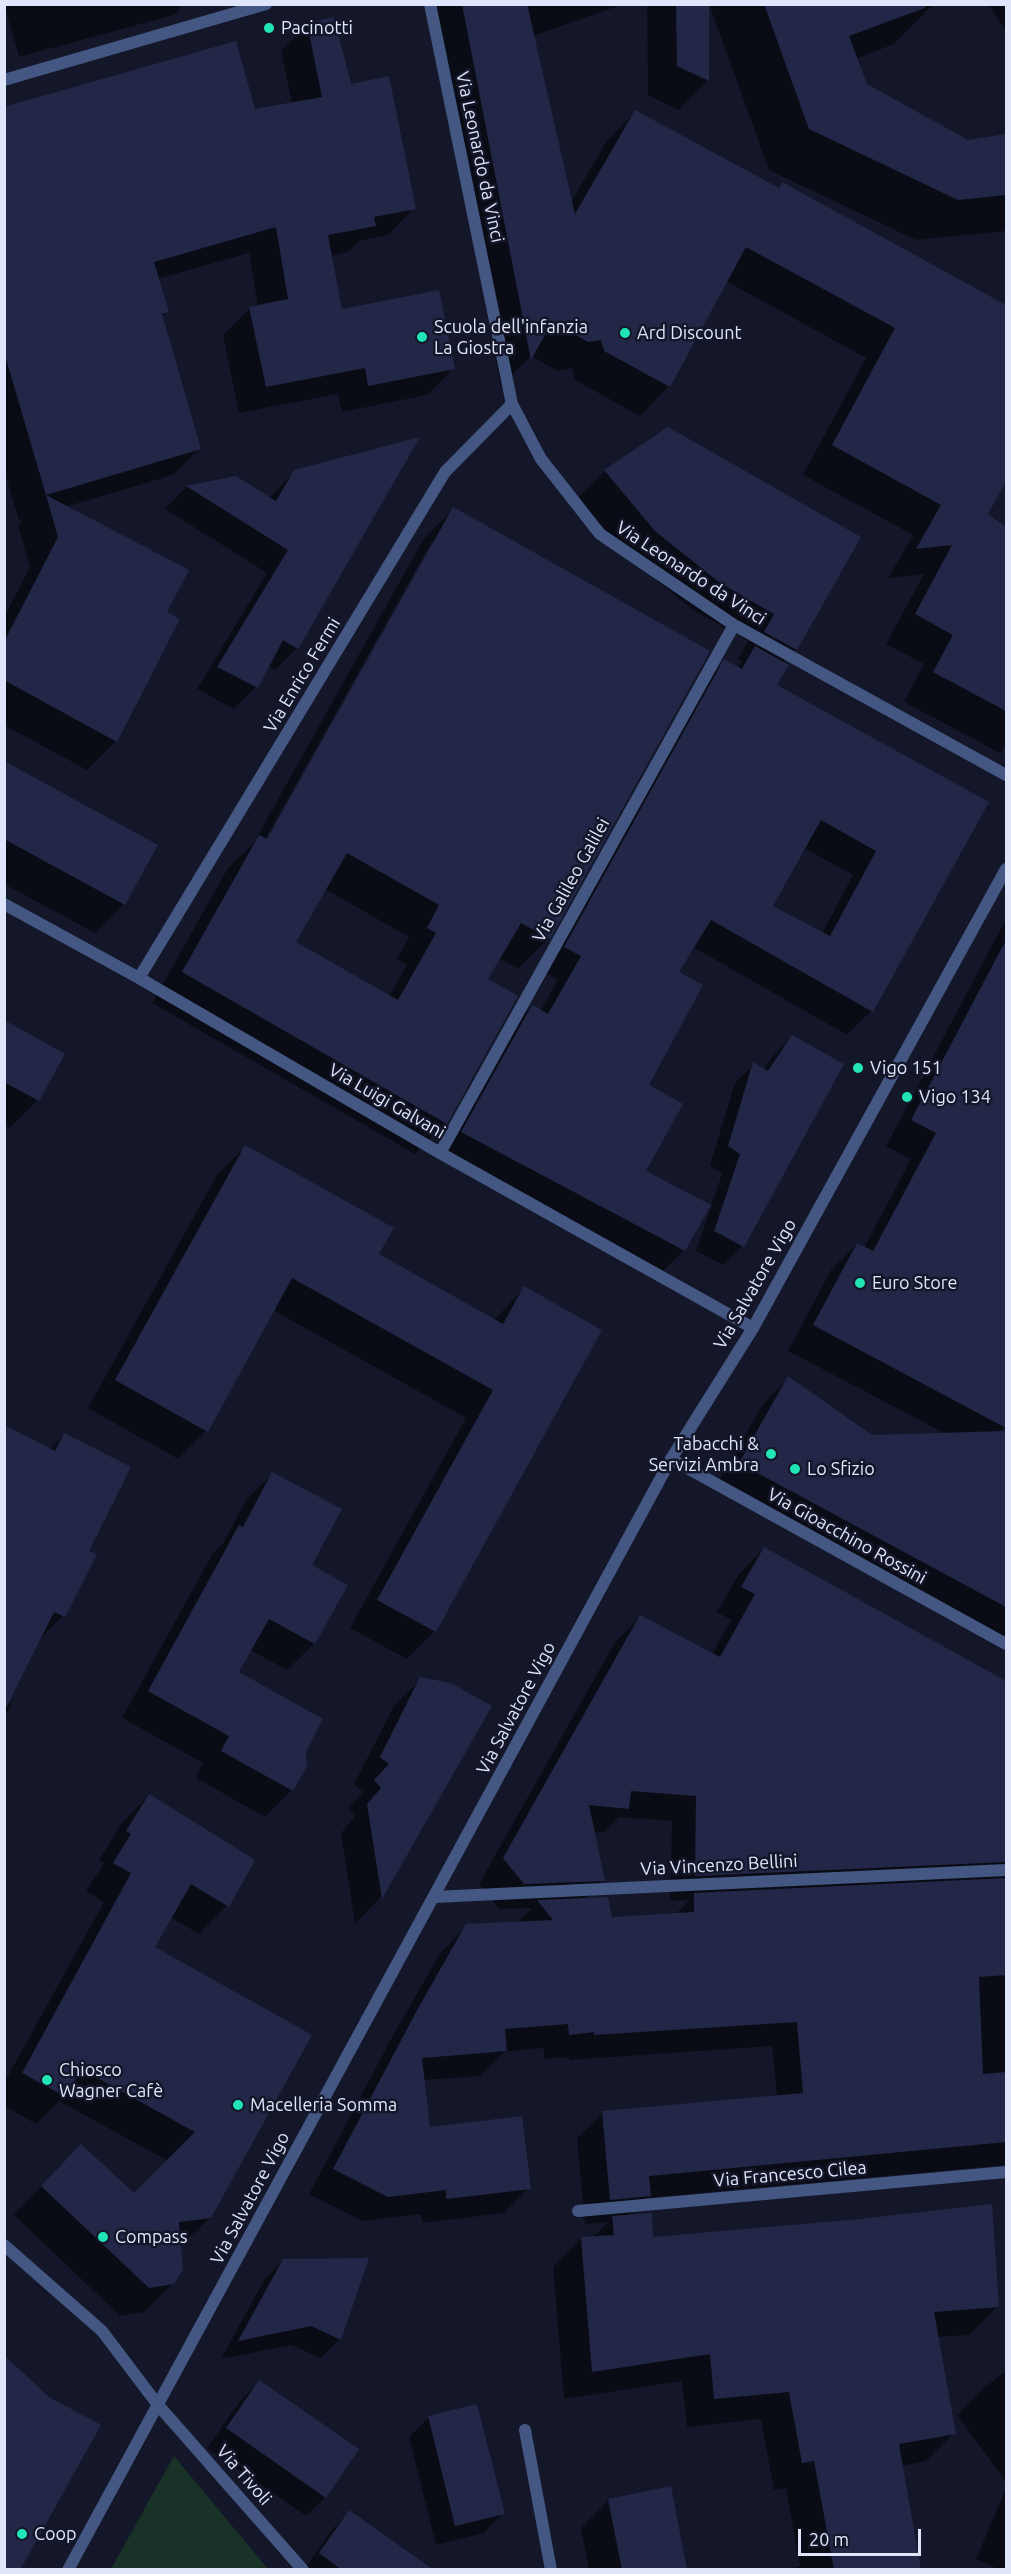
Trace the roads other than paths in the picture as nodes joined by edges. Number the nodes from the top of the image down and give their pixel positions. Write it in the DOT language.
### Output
graph roads {
  1 [pos="266,4"];
  2 [pos="430,4"];
  3 [pos="4,80"];
  4 [pos="513,404"];
  5 [pos="734,625"];
  6 [pos="1006,775"];
  7 [pos="1006,869"];
  8 [pos="4,904"];
  9 [pos="139,978"];
  10 [pos="440,1153"];
  11 [pos="753,1328"];
  12 [pos="671,1459"];
  13 [pos="1006,1644"];
  14 [pos="1006,1870"];
  15 [pos="434,1897"];
  16 [pos="1006,2172"];
  17 [pos="578,2211"];
  18 [pos="4,2245"];
  19 [pos="158,2405"];
  20 [pos="525,2430"];
  21 [pos="68,2570"];
  22 [pos="303,2570"];
  23 [pos="551,2570"];
  1 -- 3 [label="street"];
  2 -- 4 [label="street, Via Leonardo da Vinci"];
  4 -- 5 [label="street, Via Leonardo da Vinci"];
  4 -- 9 [label="street, Via Enrico Fermi"];
  5 -- 6 [label="street, Via Leonardo da Vinci"];
  5 -- 10 [label="street, Via Galileo Galilei"];
  7 -- 11 [label="street, Via Salvatore Vigo"];
  8 -- 9 [label="street, Via Luigi Galvani"];
  9 -- 10 [label="street, Via Luigi Galvani"];
  10 -- 11 [label="street, Via Luigi Galvani"];
  11 -- 12 [label="street, Via Salvatore Vigo"];
  12 -- 13 [label="street, Via Gioacchino Rossini"];
  12 -- 15 [label="street, Via Salvatore Vigo"];
  14 -- 15 [label="street, Via Vincenzo Bellini"];
  15 -- 19 [label="street, Via Salvatore Vigo"];
  16 -- 17 [label="street, Via Francesco Cilea"];
  18 -- 19 [label="street, Via Tivoli"];
  19 -- 21 [label="street, Via Salvatore Vigo"];
  19 -- 22 [label="street, Via Tivoli"];
  20 -- 23 [label="street"];
}
